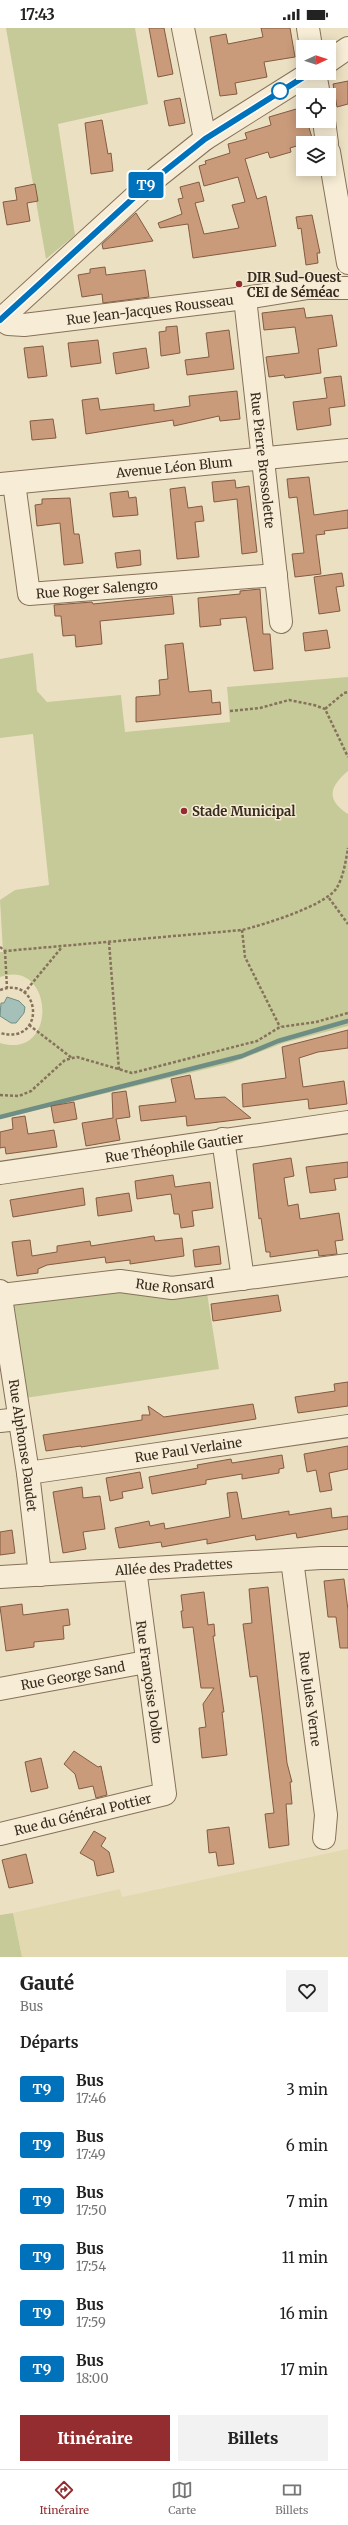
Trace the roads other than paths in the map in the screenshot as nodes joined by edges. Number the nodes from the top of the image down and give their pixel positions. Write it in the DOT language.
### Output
graph roads {
  1 [pos="183,28"];
  2 [pos="308,28"];
  3 [pos="310,40"];
  4 [pos="348,48"];
  5 [pos="336,56"];
  6 [pos="299,80"];
  7 [pos="205,139"];
  8 [pos="333,176"];
  9 [pos="348,257"];
  10 [pos="348,288"];
  11 [pos="245,298"];
  12 [pos="0,319"];
  13 [pos="348,450"];
  14 [pos="263,459"];
  15 [pos="7,483"];
  16 [pos="276,575"];
  17 [pos="281,622"];
  18 [pos="348,1122"];
  19 [pos="223,1139"];
  20 [pos="0,1173"];
  21 [pos="348,1265"];
  22 [pos="243,1279"];
  23 [pos="0,1293"];
  24 [pos="10,1420"];
  25 [pos="348,1426"];
  26 [pos="28,1473"];
  27 [pos="348,1558"];
  28 [pos="292,1560"];
  29 [pos="135,1569"];
  30 [pos="40,1575"];
  31 [pos="0,1578"];
  32 [pos="146,1662"];
  33 [pos="0,1689"];
  34 [pos="165,1794"];
  35 [pos="0,1834"];
  36 [pos="324,1838"];
  1 -- 7 [label="street"];
  2 -- 3 [label="street"];
  4 -- 5 [label="street"];
  6 -- 7 [label="street"];
  7 -- 12 [label="street"];
  8 -- 9 [label="street"];
  10 -- 11 [label="street, Rue Jean-Jacques Rousseau"];
  11 -- 12 [label="street, Rue Jean-Jacques Rousseau"];
  11 -- 14 [label="street, Rue Pierre Brossolette"];
  13 -- 14 [label="street, Avenue Léon Blum"];
  14 -- 15 [label="street, Avenue Léon Blum"];
  14 -- 16 [label="street, Rue Pierre Brossolette"];
  15 -- 16 [label="street, Rue Roger Salengro"];
  16 -- 17 [label="street, Rue Pierre Brossolette"];
  18 -- 19 [label="street, Rue Théophile Gautier"];
  19 -- 20 [label="street, Rue Théophile Gautier"];
  19 -- 22 [label="street"];
  21 -- 22 [label="street, Rue Ronsard"];
  22 -- 23 [label="street, Rue Ronsard"];
  23 -- 24 [label="street, Rue Alphonse Daudet"];
  24 -- 26 [label="street, Rue Alphonse Daudet"];
  25 -- 26 [label="street, Rue Paul Verlaine"];
  26 -- 30 [label="street, Rue Alphonse Daudet"];
  27 -- 28 [label="street, Allée des Pradettes"];
  28 -- 29 [label="street, Allée des Pradettes"];
  28 -- 36 [label="street, Rue Jules Verne"];
  29 -- 30 [label="street, Allée des Pradettes"];
  29 -- 32 [label="street, Rue Françoise Dolto"];
  30 -- 31 [label="street, Allée des Pradettes"];
  32 -- 33 [label="street, Rue George Sand"];
  32 -- 34 [label="street, Rue Françoise Dolto"];
  34 -- 35 [label="street, Rue du Général Pottier"];
}
